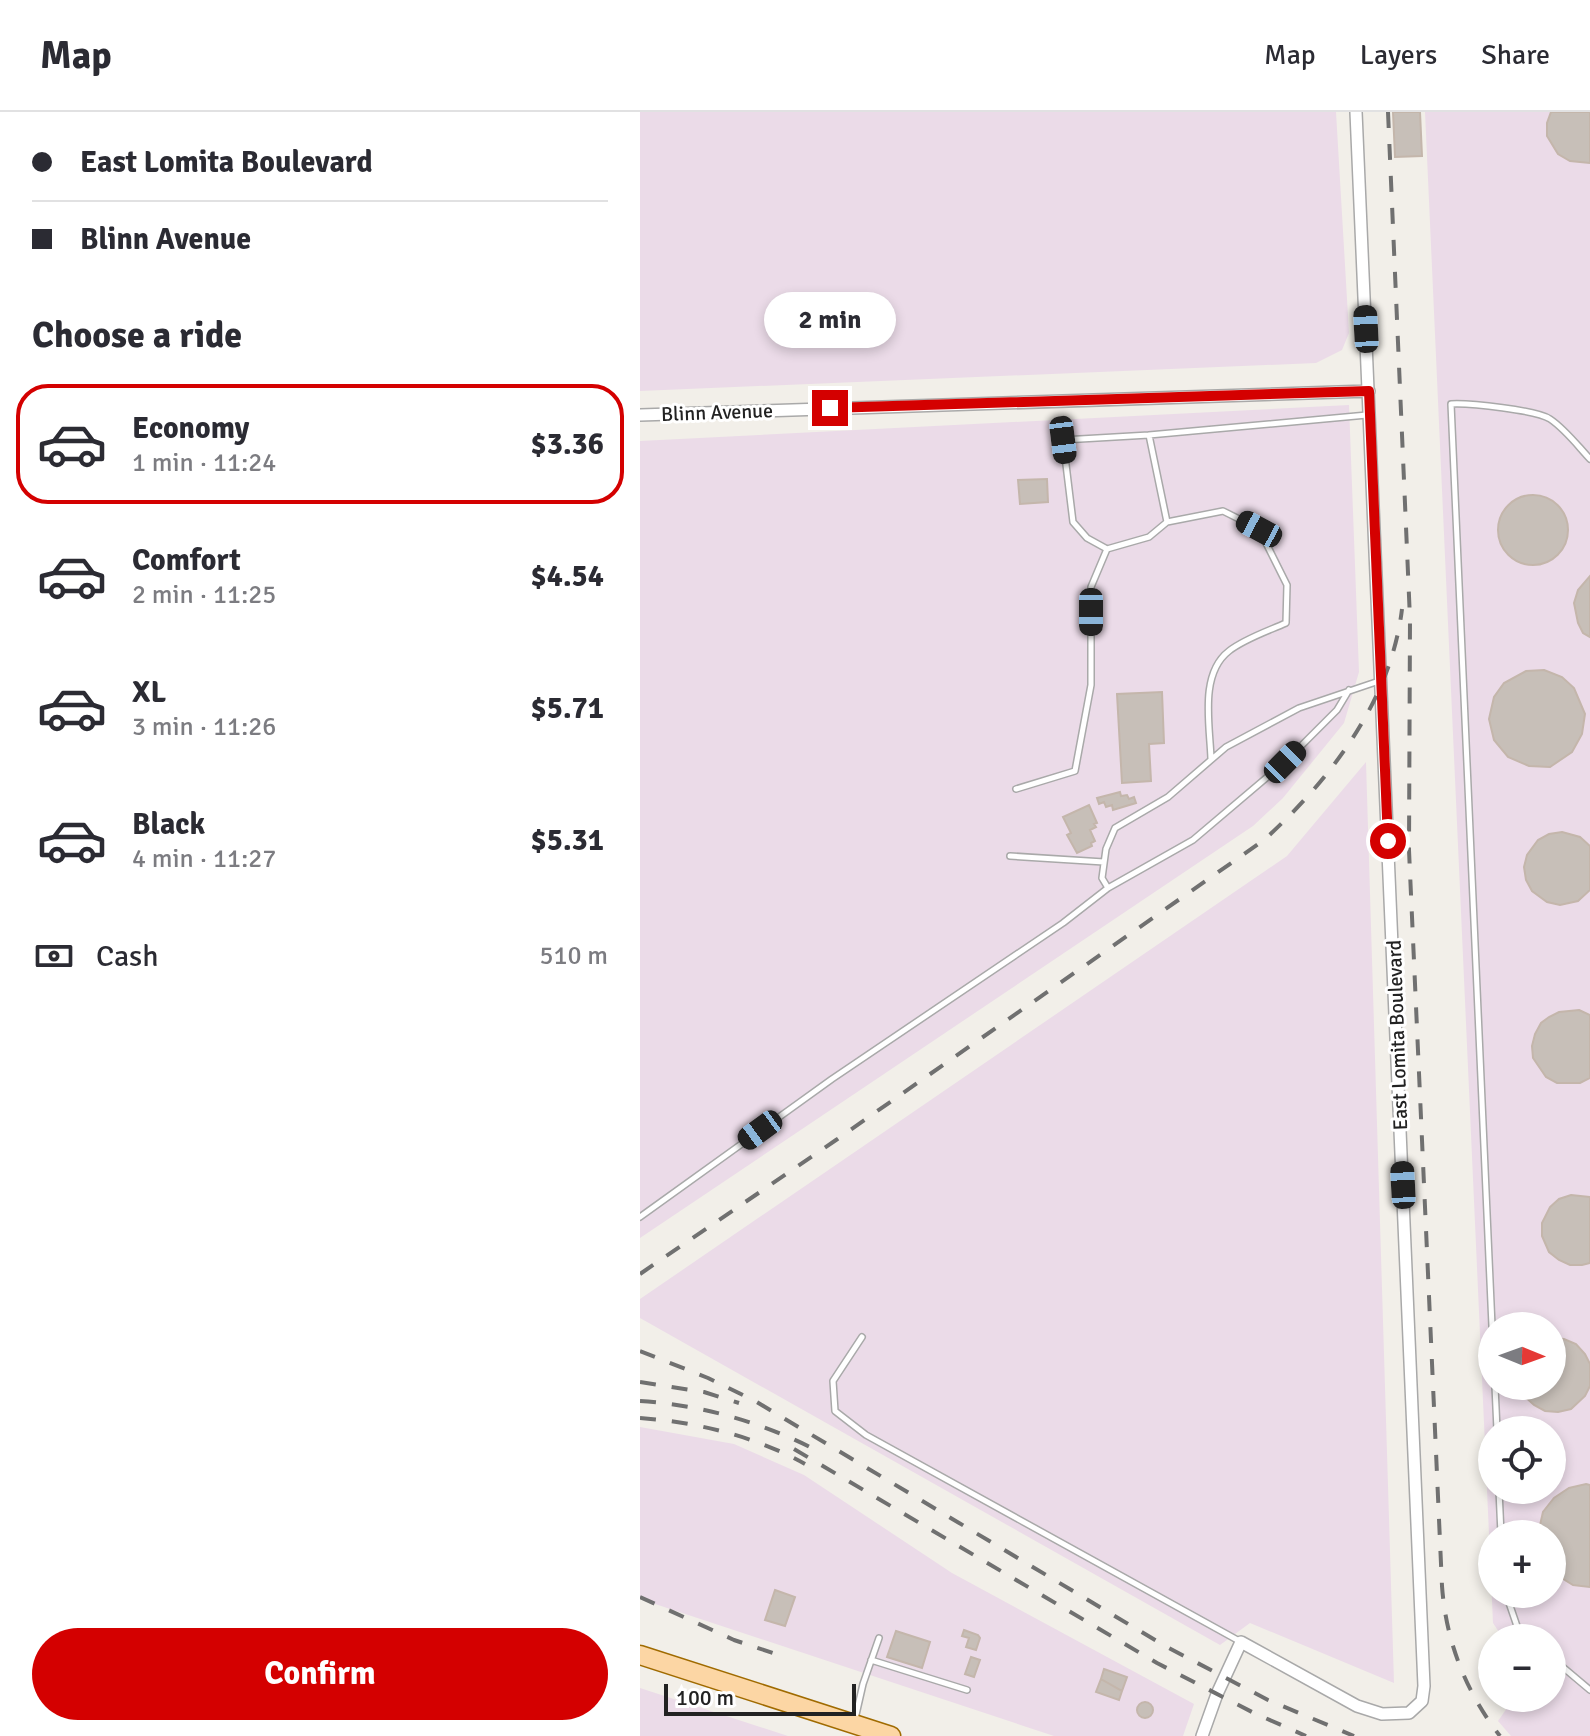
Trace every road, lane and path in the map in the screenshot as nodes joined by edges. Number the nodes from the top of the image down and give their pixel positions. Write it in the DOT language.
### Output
graph roads {
  1 [pos="1356,112"];
  2 [pos="1369,391"];
  3 [pos="1370,414"];
  4 [pos="640,415"];
  5 [pos="1149,435"];
  6 [pos="1590,459"];
  7 [pos="1167,522"];
  8 [pos="1107,549"];
  9 [pos="1382,679"];
  10 [pos="1349,690"];
  11 [pos="1211,759"];
  12 [pos="1016,789"];
  13 [pos="1010,856"];
  14 [pos="1104,862"];
  15 [pos="1108,888"];
  16 [pos="640,1217"];
  17 [pos="1491,1312"];
  18 [pos="862,1337"];
  19 [pos="879,1638"];
  20 [pos="1241,1642"];
  21 [pos="640,1655"];
  22 [pos="871,1660"];
  23 [pos="1566,1670"];
  24 [pos="967,1690"];
  25 [pos="1590,1690"];
  26 [pos="854,1724"];
  27 [pos="891,1736"];
  28 [pos="1202,1736"];
  1 -- 2 [label="street, East Lomita Boulevard"];
  2 -- 3 [label="street, East Lomita Boulevard"];
  2 -- 4 [label="street, Blinn Avenue"];
  3 -- 5 [label="lane"];
  3 -- 9 [label="street, East Lomita Boulevard"];
  5 -- 7 [label="lane"];
  5 -- 8 [label="lane"];
  6 -- 17 [label="lane"];
  7 -- 8 [label="lane"];
  7 -- 11 [label="lane"];
  8 -- 12 [label="lane"];
  9 -- 10 [label="lane"];
  9 -- 20 [label="street, East Lomita Boulevard"];
  10 -- 11 [label="lane"];
  10 -- 15 [label="lane"];
  11 -- 14 [label="lane"];
  13 -- 14 [label="lane"];
  14 -- 15 [label="lane"];
  15 -- 16 [label="lane"];
  18 -- 20 [label="lane"];
  19 -- 22 [label="lane"];
  20 -- 28 [label="street"];
  21 -- 26 [label="main road"];
  22 -- 24 [label="lane"];
  22 -- 26 [label="lane"];
  23 -- 25 [label="lane"];
  26 -- 27 [label="main road"];
}
